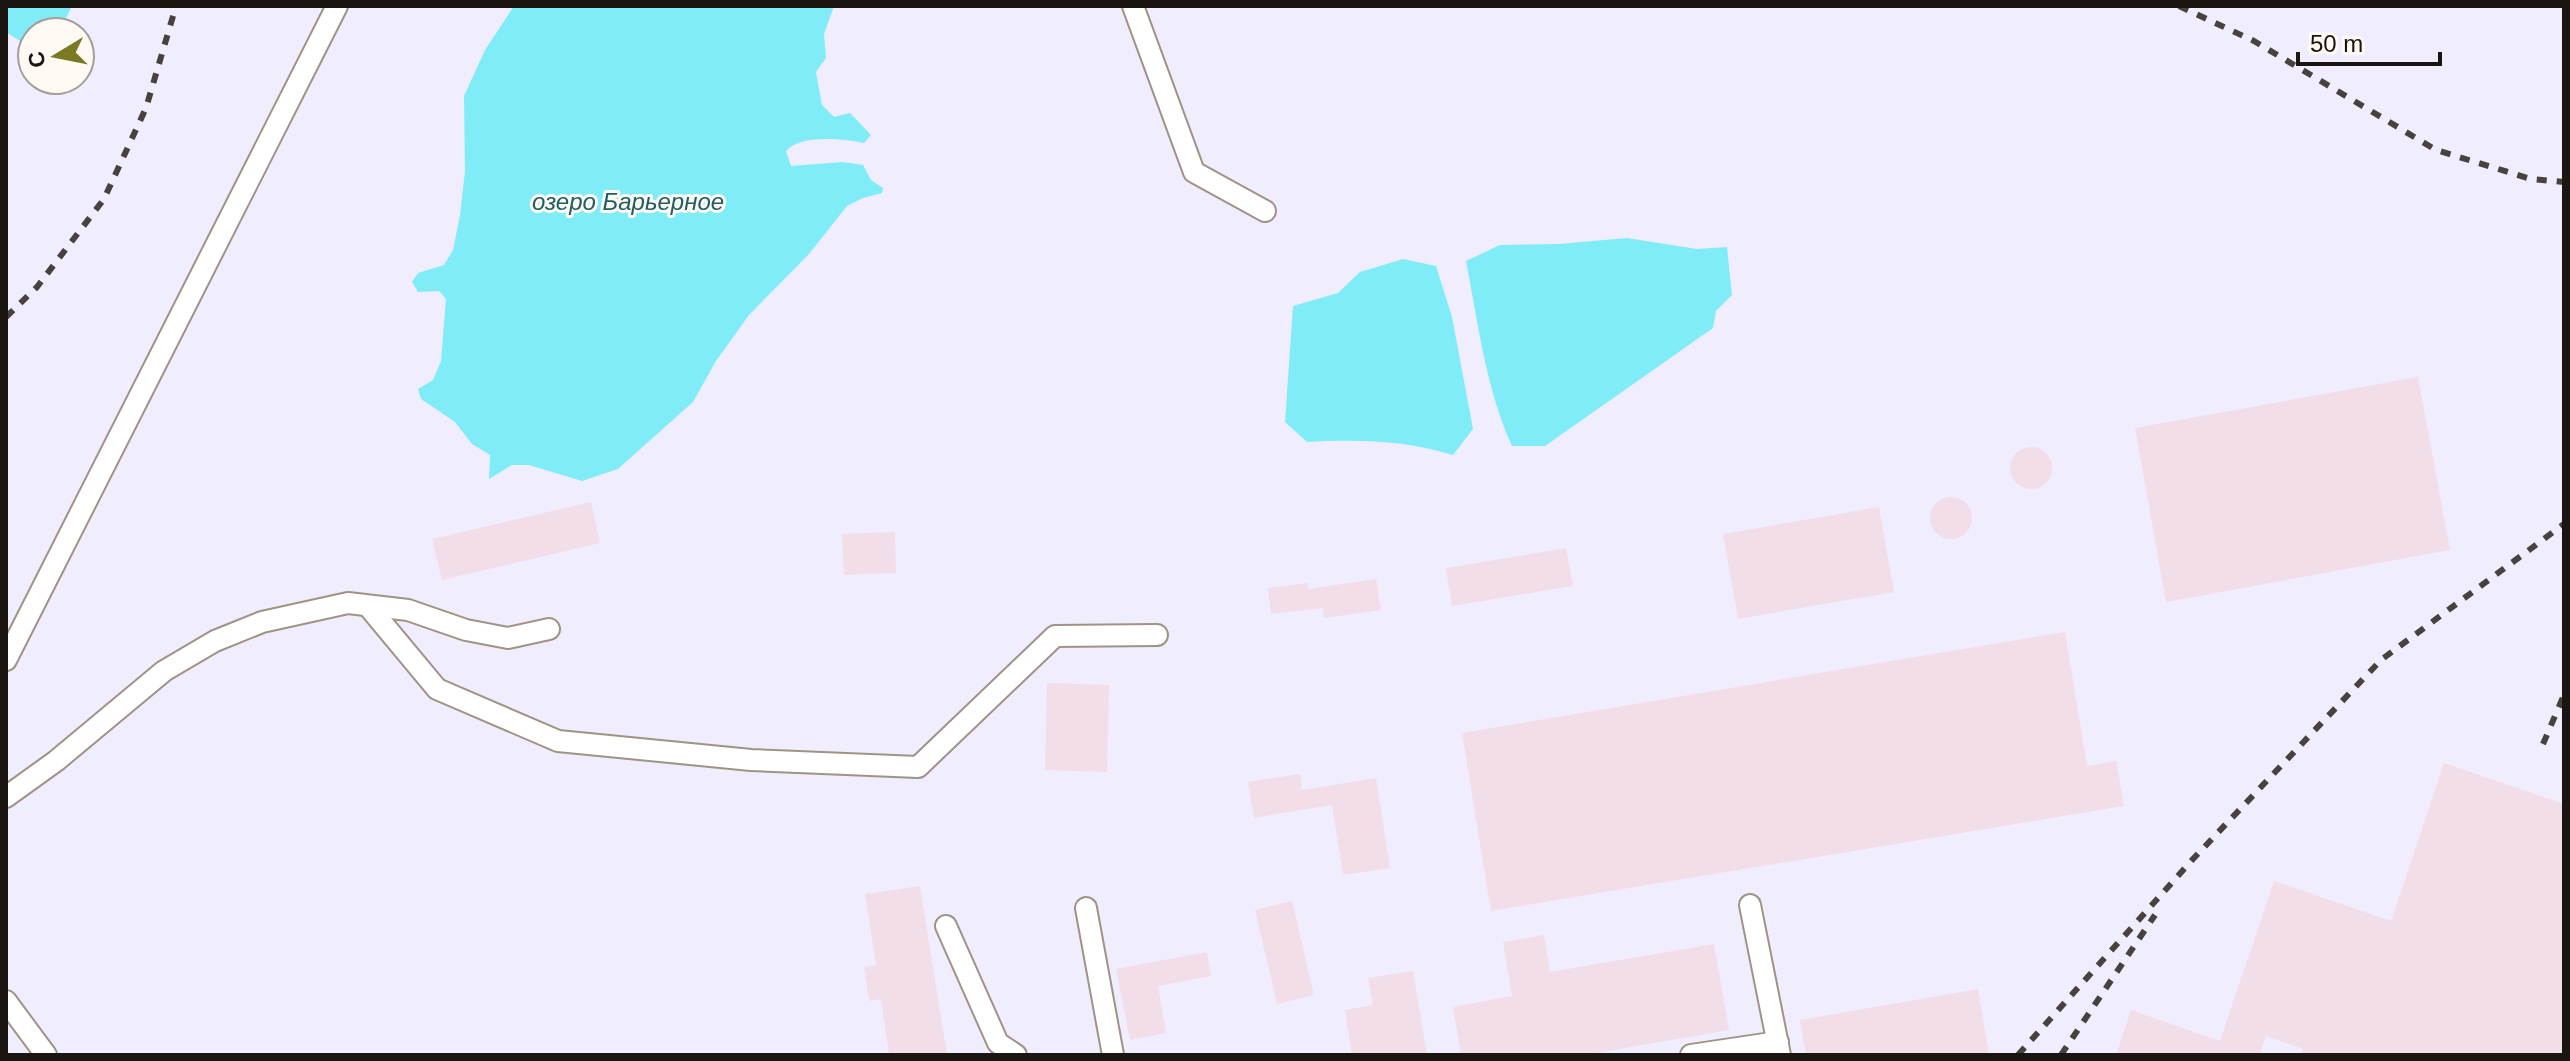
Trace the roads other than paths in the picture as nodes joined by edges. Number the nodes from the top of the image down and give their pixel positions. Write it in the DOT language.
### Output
graph roads {
  1 [pos="337,6"];
  2 [pos="1133,6"];
  3 [pos="1265,211"];
  4 [pos="368,606"];
  5 [pos="549,629"];
  6 [pos="1157,635"];
  7 [pos="6,660"];
  8 [pos="6,797"];
  9 [pos="1750,905"];
  10 [pos="1086,908"];
  11 [pos="946,926"];
  12 [pos="6,1001"];
  13 [pos="1779,1049"];
  14 [pos="46,1055"];
  15 [pos="1016,1055"];
  16 [pos="1113,1055"];
  17 [pos="1691,1055"];
  1 -- 7 [label="street"];
  2 -- 3 [label="street"];
  4 -- 5 [label="street"];
  4 -- 6 [label="street"];
  4 -- 8 [label="street"];
  9 -- 13 [label="street"];
  10 -- 16 [label="street"];
  11 -- 15 [label="street"];
  12 -- 14 [label="street"];
  13 -- 17 [label="street"];
}
